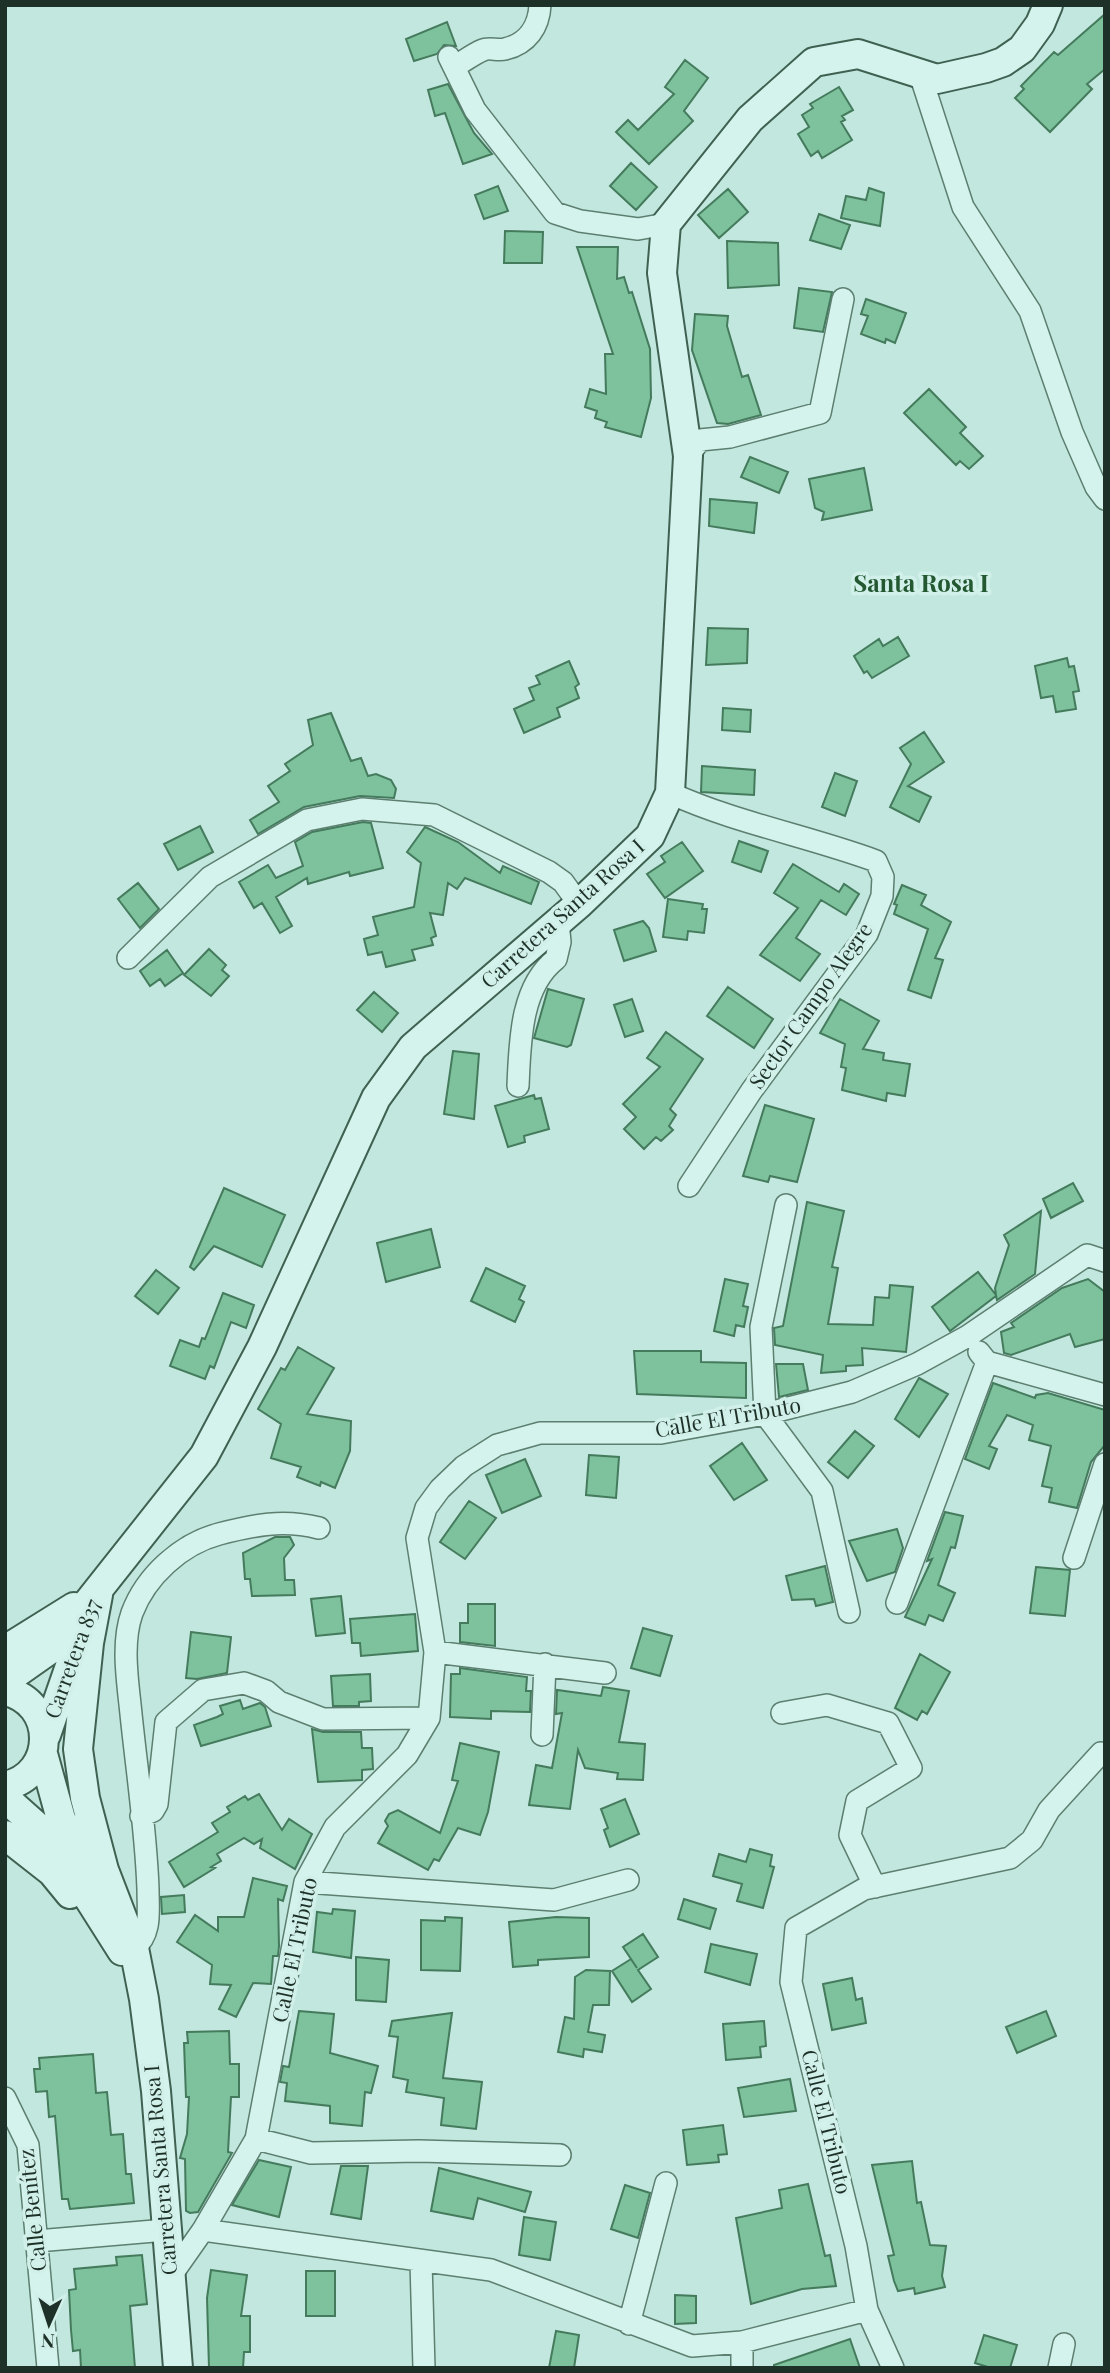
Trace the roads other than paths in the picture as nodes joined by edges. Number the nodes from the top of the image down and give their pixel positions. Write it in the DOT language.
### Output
graph roads {
  1 [pos="540,5"];
  2 [pos="1048,5"];
  3 [pos="920,74"];
  4 [pos="666,224"];
  5 [pos="843,299"];
  6 [pos="688,456"];
  7 [pos="1105,499"];
  8 [pos="670,793"];
  9 [pos="569,913"];
  10 [pos="128,958"];
  11 [pos="518,1086"];
  12 [pos="689,1186"];
  13 [pos="786,1205"];
  14 [pos="1105,1261"];
  15 [pos="968,1336"];
  16 [pos="987,1362"];
  17 [pos="1105,1395"];
  18 [pos="765,1414"];
  19 [pos="1105,1464"];
  20 [pos="319,1528"];
  21 [pos="1074,1558"];
  22 [pos="99,1589"];
  23 [pos="897,1603"];
  24 [pos="849,1612"];
  25 [pos="5,1650"];
  26 [pos="435,1652"];
  27 [pos="545,1664"];
  28 [pos="605,1673"];
  29 [pos="5,1681"];
  30 [pos="5,1691"];
  31 [pos="782,1713"];
  32 [pos="429,1718"];
  33 [pos="542,1735"];
  34 [pos="44,1744"];
  35 [pos="1105,1754"];
  36 [pos="5,1786"];
  37 [pos="5,1798"];
  38 [pos="141,1816"];
  39 [pos="5,1835"];
  40 [pos="628,1880"];
  41 [pos="305,1882"];
  42 [pos="876,1887"];
  43 [pos="135,1961"];
  44 [pos="5,2098"];
  45 [pos="256,2139"];
  46 [pos="560,2155"];
  47 [pos="666,2183"];
  48 [pos="166,2230"];
  49 [pos="203,2230"];
  50 [pos="37,2241"];
  51 [pos="421,2262"];
  52 [pos="170,2277"];
  53 [pos="867,2310"];
  54 [pos="629,2324"];
  55 [pos="742,2342"];
  56 [pos="1064,2344"];
  57 [pos="48,2368"];
  58 [pos="178,2368"];
  59 [pos="424,2368"];
  60 [pos="742,2368"];
  61 [pos="893,2368"];
  62 [pos="1059,2368"];
  1 -- 4 [label="street"];
  2 -- 3 [label="street"];
  3 -- 4 [label="street"];
  3 -- 7 [label="street"];
  4 -- 6 [label="street, Carretera Santa Rosa I"];
  5 -- 6 [label="street"];
  6 -- 8 [label="street, Carretera Santa Rosa I"];
  8 -- 9 [label="street, Carretera Santa Rosa I"];
  8 -- 12 [label="street, Sector Campo Alegre"];
  9 -- 10 [label="street"];
  9 -- 11 [label="street"];
  9 -- 22 [label="street, Carretera Santa Rosa I"];
  13 -- 18 [label="street"];
  14 -- 15 [label="street, Calle El Tributo"];
  15 -- 16 [label="street"];
  15 -- 18 [label="street, Calle El Tributo"];
  16 -- 17 [label="street"];
  16 -- 23 [label="street"];
  18 -- 24 [label="street"];
  18 -- 26 [label="street, Calle El Tributo"];
  19 -- 21 [label="street"];
  20 -- 38 [label="street"];
  22 -- 25 [label="street"];
  22 -- 29 [label="street, Carretera 837"];
  22 -- 34 [label="street, Carretera 837"];
  22 -- 43 [label="street, Carretera Santa Rosa I"];
  26 -- 27 [label="street"];
  26 -- 32 [label="street, Calle El Tributo"];
  27 -- 28 [label="street"];
  27 -- 33 [label="street"];
  30 -- 34 [label="street, Carretera Santa Rosa I"];
  31 -- 42 [label="street"];
  32 -- 38 [label="street"];
  32 -- 41 [label="street, Calle El Tributo"];
  34 -- 36 [label="street"];
  34 -- 43 [label="street, Carretera Santa Rosa I"];
  35 -- 42 [label="street, Calle El Tributo"];
  37 -- 43 [label="street, Carretera Santa Rosa I"];
  38 -- 43 [label="street"];
  39 -- 43 [label="street"];
  40 -- 41 [label="street"];
  41 -- 45 [label="street, Calle El Tributo"];
  42 -- 53 [label="street, Calle El Tributo"];
  43 -- 48 [label="street, Carretera Santa Rosa I"];
  44 -- 50 [label="street, Calle Benítez"];
  45 -- 46 [label="street"];
  45 -- 49 [label="street, Calle El Tributo"];
  47 -- 54 [label="street"];
  48 -- 50 [label="street"];
  48 -- 52 [label="street, Carretera Santa Rosa I"];
  49 -- 51 [label="street"];
  49 -- 52 [label="street, Calle El Tributo"];
  50 -- 57 [label="street, Calle Benítez"];
  51 -- 54 [label="street"];
  51 -- 59 [label="street"];
  52 -- 58 [label="street, Carretera Santa Rosa I"];
  53 -- 55 [label="street"];
  53 -- 61 [label="street"];
  54 -- 55 [label="street"];
  55 -- 60 [label="street"];
  56 -- 62 [label="street"];
}
